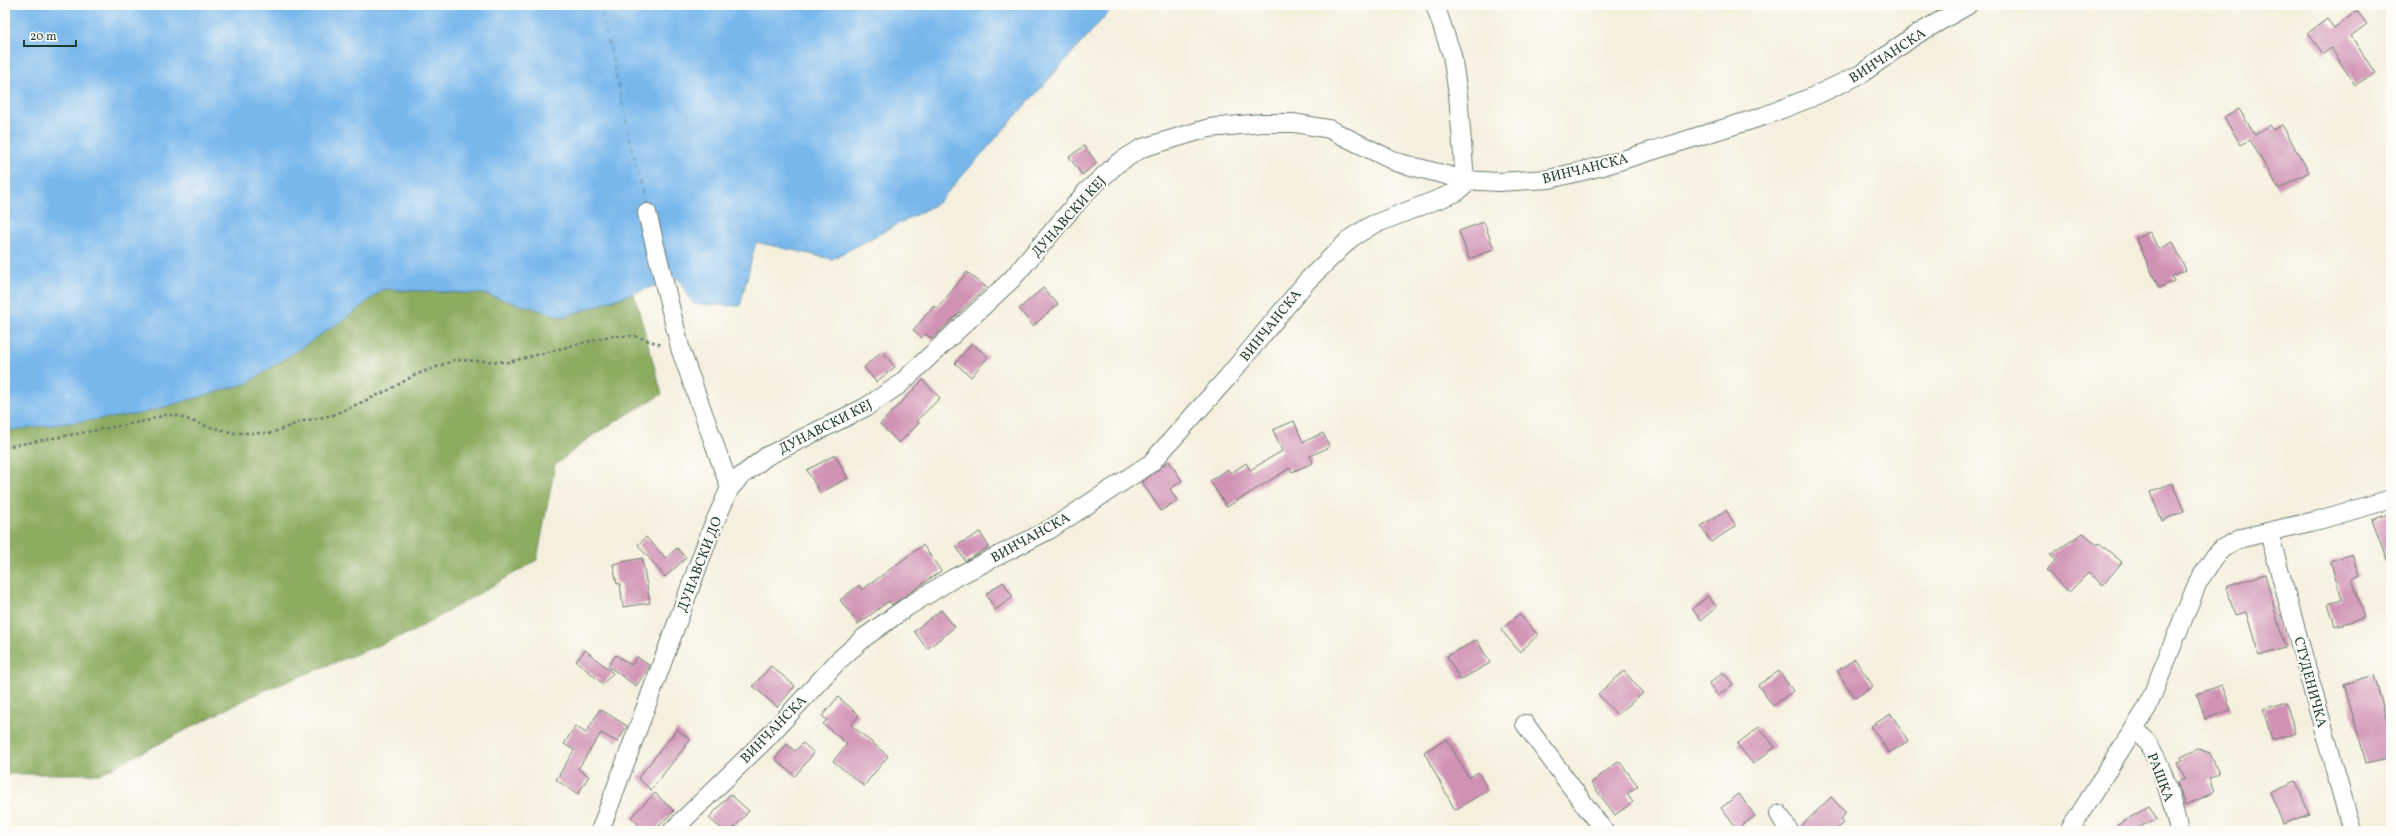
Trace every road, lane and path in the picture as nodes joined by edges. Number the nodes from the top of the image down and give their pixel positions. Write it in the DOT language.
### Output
graph roads {
  1 [pos="1435,5"];
  2 [pos="1968,5"];
  3 [pos="1465,180"];
  4 [pos="647,213"];
  5 [pos="681,351"];
  6 [pos="5,448"];
  7 [pos="730,488"];
  8 [pos="2391,498"];
  9 [pos="2269,532"];
  10 [pos="1525,724"];
  11 [pos="2134,729"];
  12 [pos="1779,814"];
  13 [pos="600,831"];
  14 [pos="672,831"];
  15 [pos="1604,831"];
  16 [pos="1790,831"];
  17 [pos="2069,831"];
  18 [pos="2178,831"];
  19 [pos="2352,831"];
  1 -- 3 [label="street"];
  2 -- 3 [label="street, ВИНЧАНСКА"];
  3 -- 7 [label="street, ДУНАВСКИ КЕЈ"];
  3 -- 14 [label="street, ВИНЧАНСКА"];
  4 -- 5 [label="street"];
  5 -- 6 [label="path"];
  5 -- 7 [label="street"];
  7 -- 13 [label="street, ДУНАВСКИ ДО"];
  8 -- 9 [label="street"];
  9 -- 11 [label="street"];
  9 -- 19 [label="street, СТУДЕНИЧКА"];
  10 -- 15 [label="street"];
  11 -- 17 [label="street"];
  11 -- 18 [label="street, РАШКА"];
  12 -- 16 [label="street"];
}
